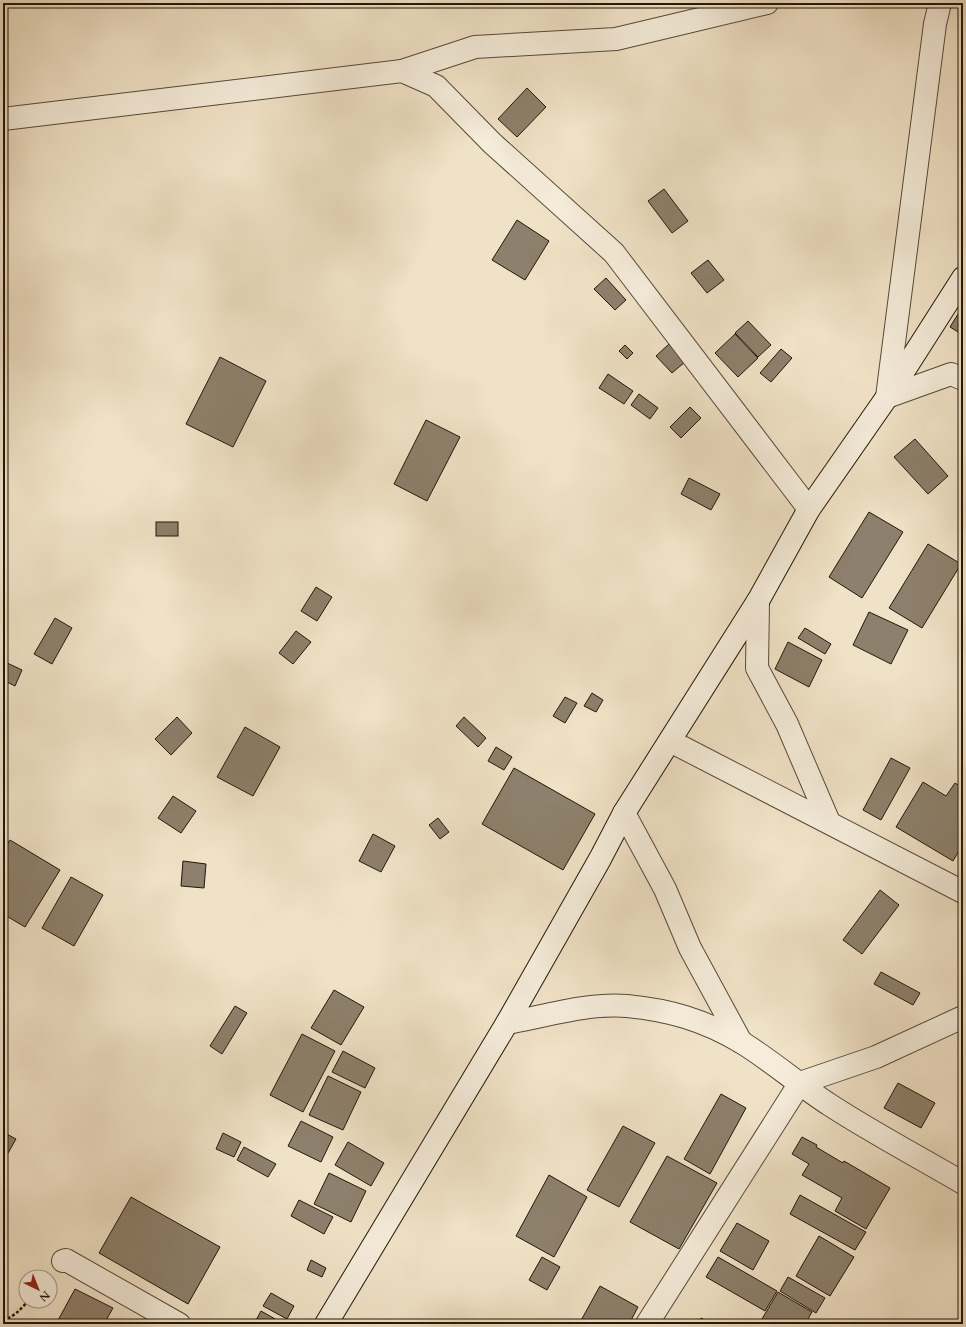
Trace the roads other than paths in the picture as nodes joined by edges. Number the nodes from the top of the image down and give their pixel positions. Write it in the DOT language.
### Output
graph roads {
  1 [pos="767,3"];
  2 [pos="940,3"];
  3 [pos="402,71"];
  4 [pos="3,119"];
  5 [pos="963,278"];
  6 [pos="963,379"];
  7 [pos="887,397"];
  8 [pos="809,509"];
  9 [pos="758,600"];
  10 [pos="670,741"];
  11 [pos="624,813"];
  12 [pos="829,822"];
  13 [pos="963,892"];
  14 [pos="963,1016"];
  15 [pos="508,1023"];
  16 [pos="742,1042"];
  17 [pos="800,1083"];
  18 [pos="963,1183"];
  19 [pos="63,1261"];
  20 [pos="179,1324"];
  21 [pos="326,1324"];
  22 [pos="647,1324"];
  1 -- 3 [label="street"];
  2 -- 7 [label="street"];
  3 -- 4 [label="street"];
  3 -- 8 [label="street"];
  5 -- 7 [label="street"];
  6 -- 7 [label="street"];
  7 -- 8 [label="street"];
  8 -- 9 [label="street"];
  9 -- 10 [label="street"];
  9 -- 12 [label="street"];
  10 -- 11 [label="street"];
  10 -- 12 [label="street"];
  11 -- 15 [label="street"];
  11 -- 16 [label="street"];
  12 -- 13 [label="street"];
  14 -- 17 [label="street"];
  15 -- 16 [label="street"];
  15 -- 21 [label="street"];
  16 -- 17 [label="street"];
  17 -- 18 [label="street"];
  17 -- 22 [label="street"];
  19 -- 20 [label="street"];
}
